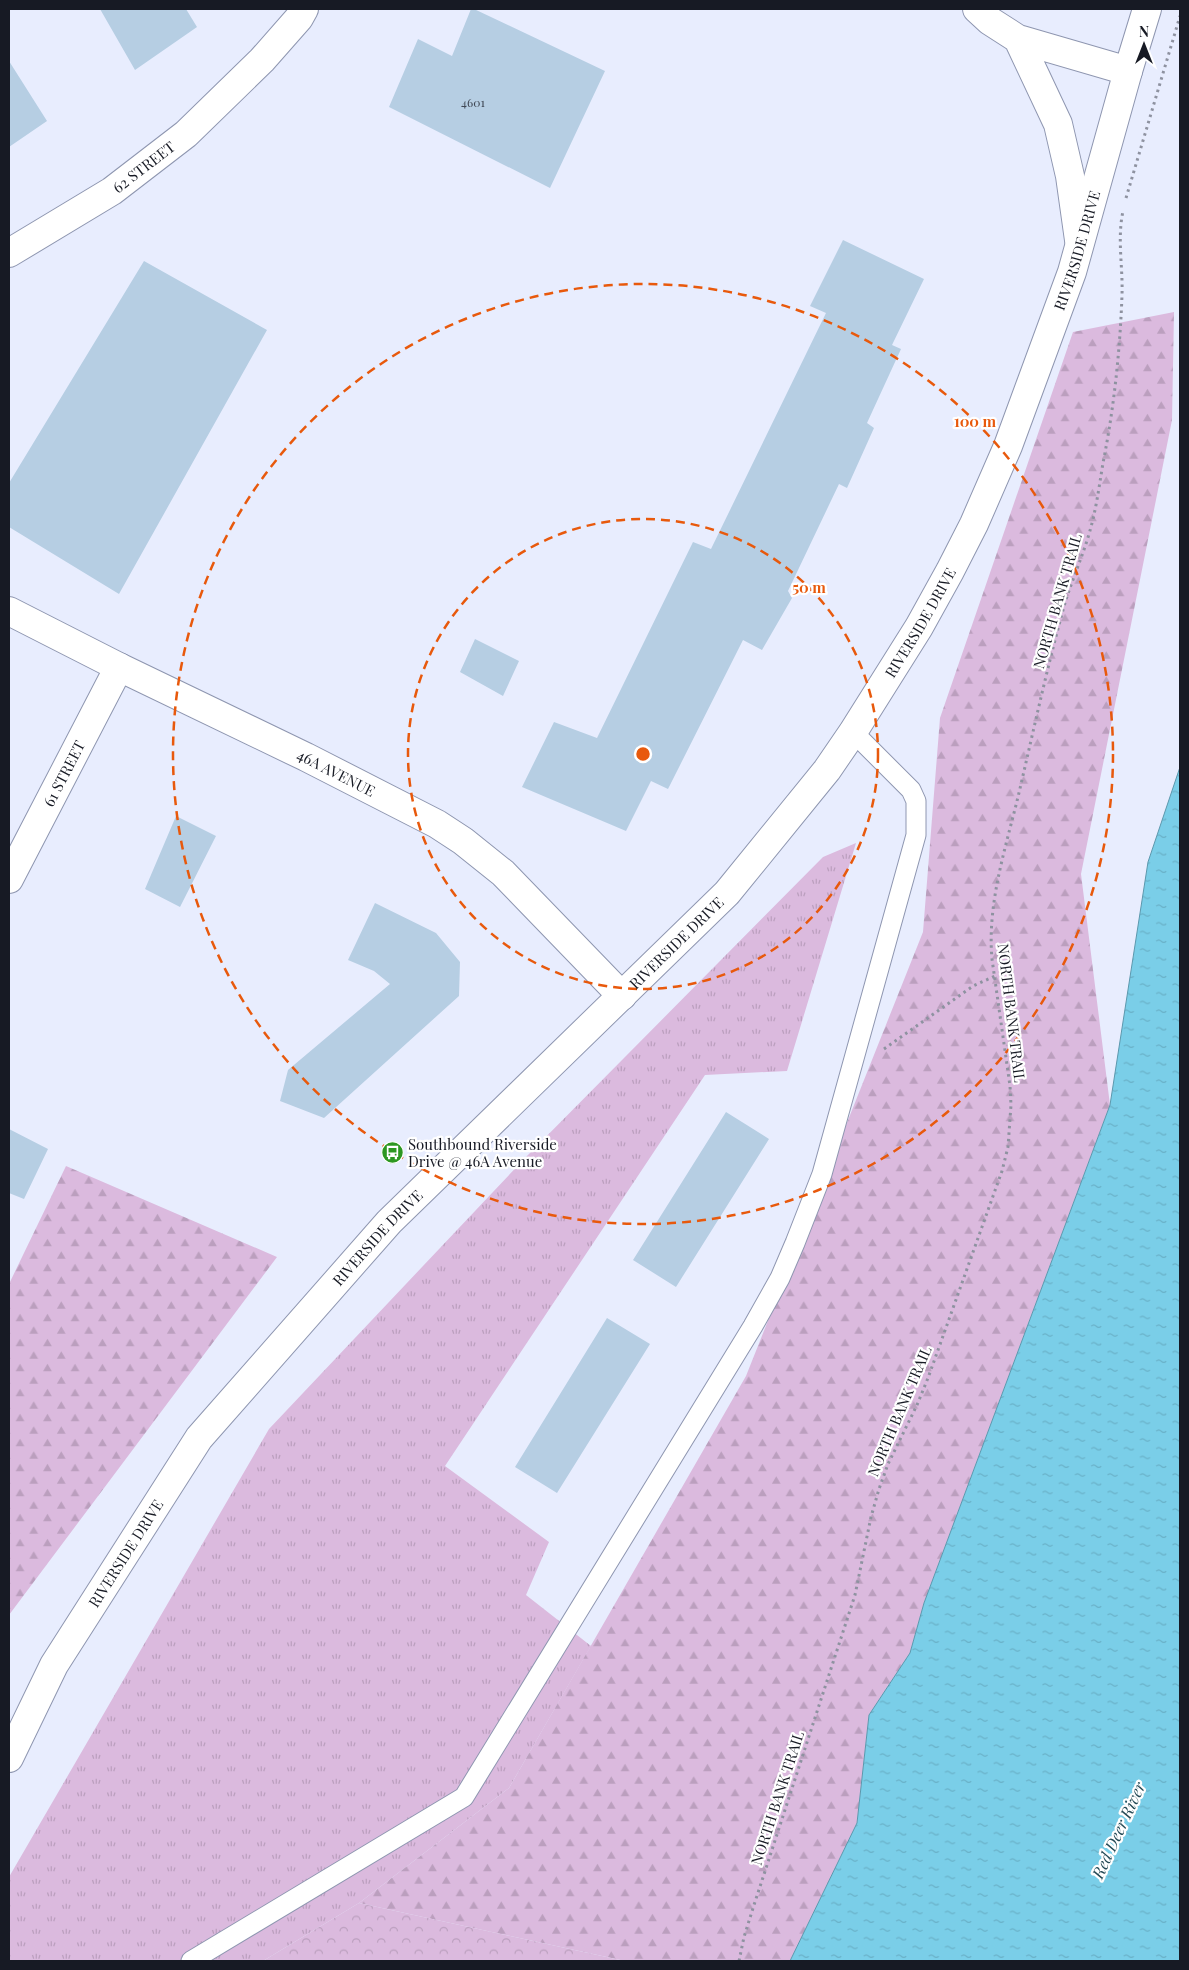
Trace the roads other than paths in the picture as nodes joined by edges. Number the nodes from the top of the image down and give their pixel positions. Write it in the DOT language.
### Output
graph roads {
  1 [pos="304,9"];
  2 [pos="977,9"];
  3 [pos="1147,9"];
  4 [pos="1018,39"];
  5 [pos="1128,71"];
  6 [pos="1079,240"];
  7 [pos="9,252"];
  8 [pos="9,611"];
  9 [pos="119,667"];
  10 [pos="853,732"];
  11 [pos="9,879"];
  12 [pos="622,996"];
  13 [pos="9,1758"];
  14 [pos="191,1961"];
  1 -- 7 [label="main road, 62 STREET"];
  2 -- 4 [label="main road"];
  3 -- 5 [label="main road, RIVERSIDE DRIVE"];
  4 -- 5 [label="main road"];
  4 -- 6 [label="main road"];
  5 -- 6 [label="main road, RIVERSIDE DRIVE"];
  6 -- 10 [label="main road, RIVERSIDE DRIVE"];
  8 -- 9 [label="main road, 46A AVENUE"];
  9 -- 11 [label="main road, 61 STREET"];
  9 -- 12 [label="main road, 46A AVENUE"];
  10 -- 12 [label="main road, RIVERSIDE DRIVE"];
  10 -- 14 [label="lane"];
  12 -- 13 [label="main road, RIVERSIDE DRIVE"];
}
